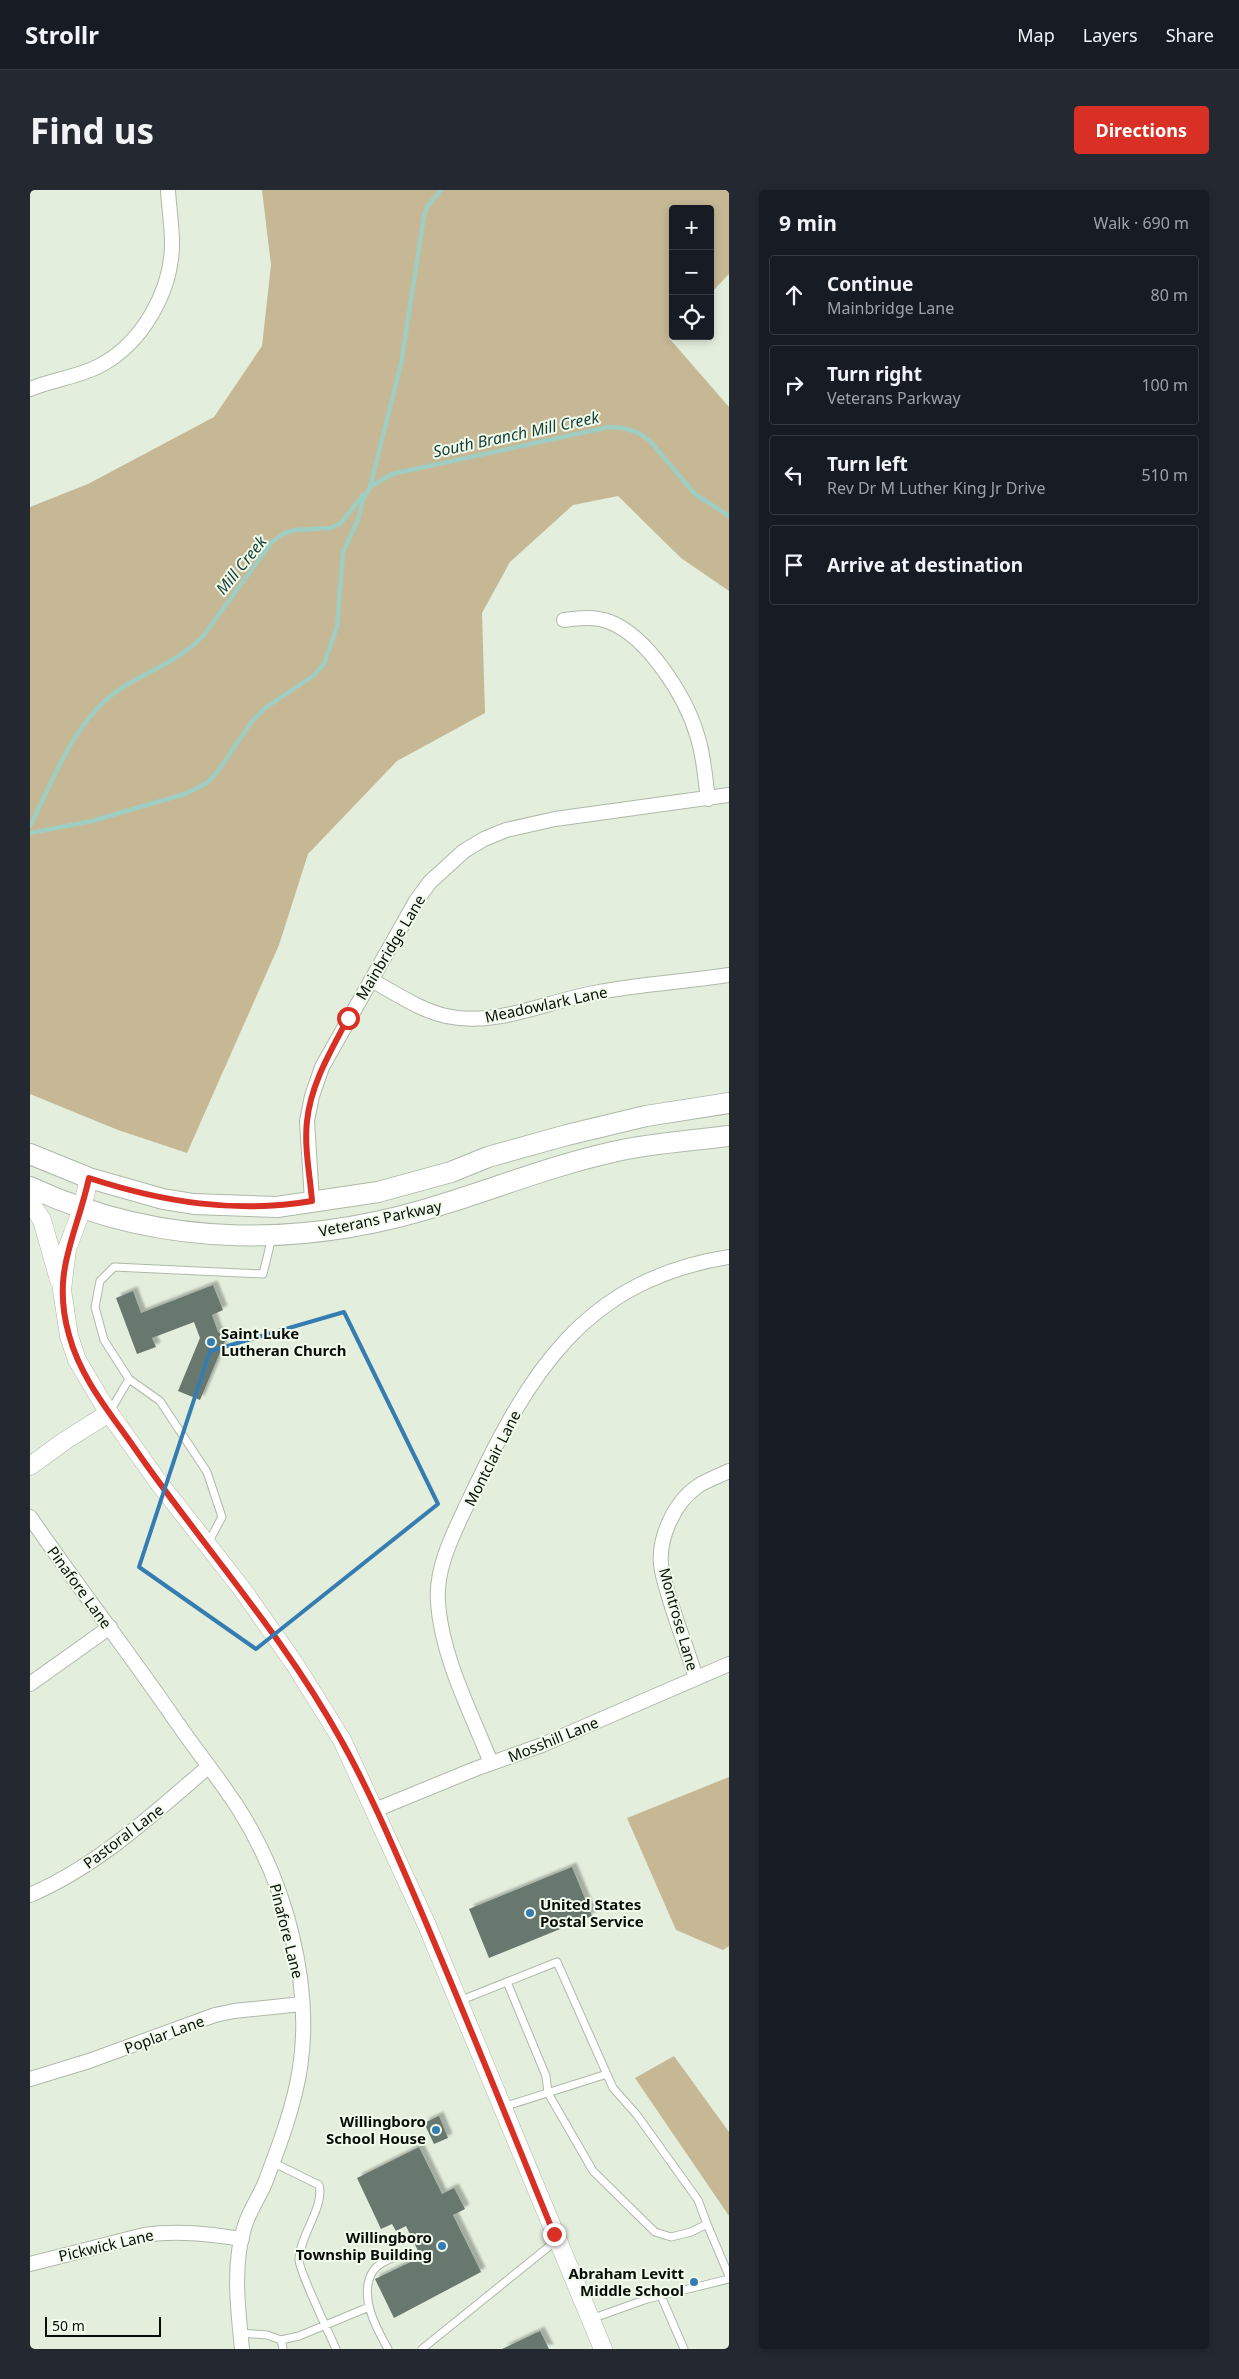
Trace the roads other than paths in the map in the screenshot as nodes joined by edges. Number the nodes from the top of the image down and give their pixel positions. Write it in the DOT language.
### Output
graph roads {
  1 [pos="168,190"];
  2 [pos="30,388"];
  3 [pos="564,620"];
  4 [pos="729,796"];
  5 [pos="708,799"];
  6 [pos="729,975"];
  7 [pos="370,980"];
  8 [pos="729,1104"];
  9 [pos="729,1136"];
  10 [pos="30,1154"];
  11 [pos="89,1178"];
  12 [pos="30,1187"];
  13 [pos="312,1201"];
  14 [pos="30,1202"];
  15 [pos="82,1208"];
  16 [pos="272,1236"];
  17 [pos="729,1257"];
  18 [pos="62,1290"];
  19 [pos="129,1379"];
  20 [pos="109,1413"];
  21 [pos="30,1466"];
  22 [pos="729,1471"];
  23 [pos="30,1517"];
  24 [pos="206,1545"];
  25 [pos="110,1627"];
  26 [pos="729,1664"];
  27 [pos="696,1678"];
  28 [pos="30,1684"];
  29 [pos="491,1763"];
  30 [pos="208,1767"];
  31 [pos="375,1810"];
  32 [pos="30,1895"];
  33 [pos="507,1982"];
  34 [pos="459,2001"];
  35 [pos="302,2004"];
  36 [pos="608,2074"];
  37 [pos="30,2080"];
  38 [pos="548,2094"];
  39 [pos="503,2107"];
  40 [pos="272,2162"];
  41 [pos="707,2224"];
  42 [pos="242,2239"];
  43 [pos="557,2240"];
  44 [pos="400,2255"];
  45 [pos="30,2264"];
  46 [pos="729,2278"];
  47 [pos="661,2296"];
  48 [pos="368,2307"];
  49 [pos="590,2319"];
  50 [pos="325,2325"];
  51 [pos="240,2333"];
  52 [pos="282,2340"];
  53 [pos="242,2349"];
  54 [pos="283,2349"];
  55 [pos="336,2349"];
  56 [pos="388,2349"];
  57 [pos="422,2349"];
  58 [pos="603,2349"];
  59 [pos="684,2349"];
  1 -- 2 [label="street"];
  3 -- 5 [label="street"];
  4 -- 5 [label="street, Mainbridge Lane"];
  5 -- 7 [label="street, Mainbridge Lane"];
  6 -- 7 [label="street, Meadowlark Lane"];
  7 -- 13 [label="street, Mainbridge Lane"];
  8 -- 13 [label="main road, Veterans Parkway"];
  9 -- 16 [label="main road, Veterans Parkway"];
  10 -- 11 [label="main road, Veterans Parkway"];
  11 -- 13 [label="main road, Veterans Parkway"];
  11 -- 15 [label="street"];
  12 -- 15 [label="main road, Veterans Parkway"];
  14 -- 18 [label="street"];
  15 -- 16 [label="main road, Veterans Parkway"];
  15 -- 18 [label="street"];
  16 -- 19 [label="lane"];
  17 -- 29 [label="street, Montclair Lane"];
  18 -- 20 [label="street"];
  19 -- 20 [label="lane"];
  19 -- 24 [label="lane"];
  20 -- 21 [label="street"];
  20 -- 24 [label="street"];
  22 -- 27 [label="street, Montrose Lane"];
  23 -- 25 [label="street, Pinafore Lane"];
  24 -- 31 [label="street"];
  25 -- 28 [label="street"];
  25 -- 30 [label="street, Pinafore Lane"];
  26 -- 27 [label="street, Mosshill Lane"];
  27 -- 29 [label="street, Mosshill Lane"];
  29 -- 31 [label="street, Mosshill Lane"];
  30 -- 32 [label="street, Pastoral Lane"];
  30 -- 35 [label="street, Pinafore Lane"];
  31 -- 34 [label="street"];
  33 -- 34 [label="lane"];
  33 -- 36 [label="lane"];
  33 -- 38 [label="lane"];
  34 -- 39 [label="street"];
  35 -- 37 [label="street, Poplar Lane"];
  35 -- 40 [label="street, Pinafore Lane"];
  36 -- 38 [label="lane"];
  36 -- 41 [label="lane"];
  38 -- 39 [label="lane"];
  38 -- 41 [label="lane"];
  39 -- 43 [label="street"];
  40 -- 42 [label="street, Pinafore Lane"];
  40 -- 50 [label="lane"];
  41 -- 46 [label="lane"];
  42 -- 45 [label="street, Pickwick Lane"];
  42 -- 51 [label="street, Pinafore Lane"];
  43 -- 49 [label="street"];
  43 -- 57 [label="lane"];
  44 -- 48 [label="lane"];
  46 -- 47 [label="lane"];
  47 -- 49 [label="lane"];
  47 -- 59 [label="lane"];
  48 -- 50 [label="lane"];
  48 -- 56 [label="lane"];
  49 -- 58 [label="street"];
  50 -- 52 [label="lane"];
  50 -- 55 [label="lane"];
  51 -- 52 [label="lane"];
  51 -- 53 [label="street, Pinafore Lane"];
  52 -- 54 [label="lane"];
}
